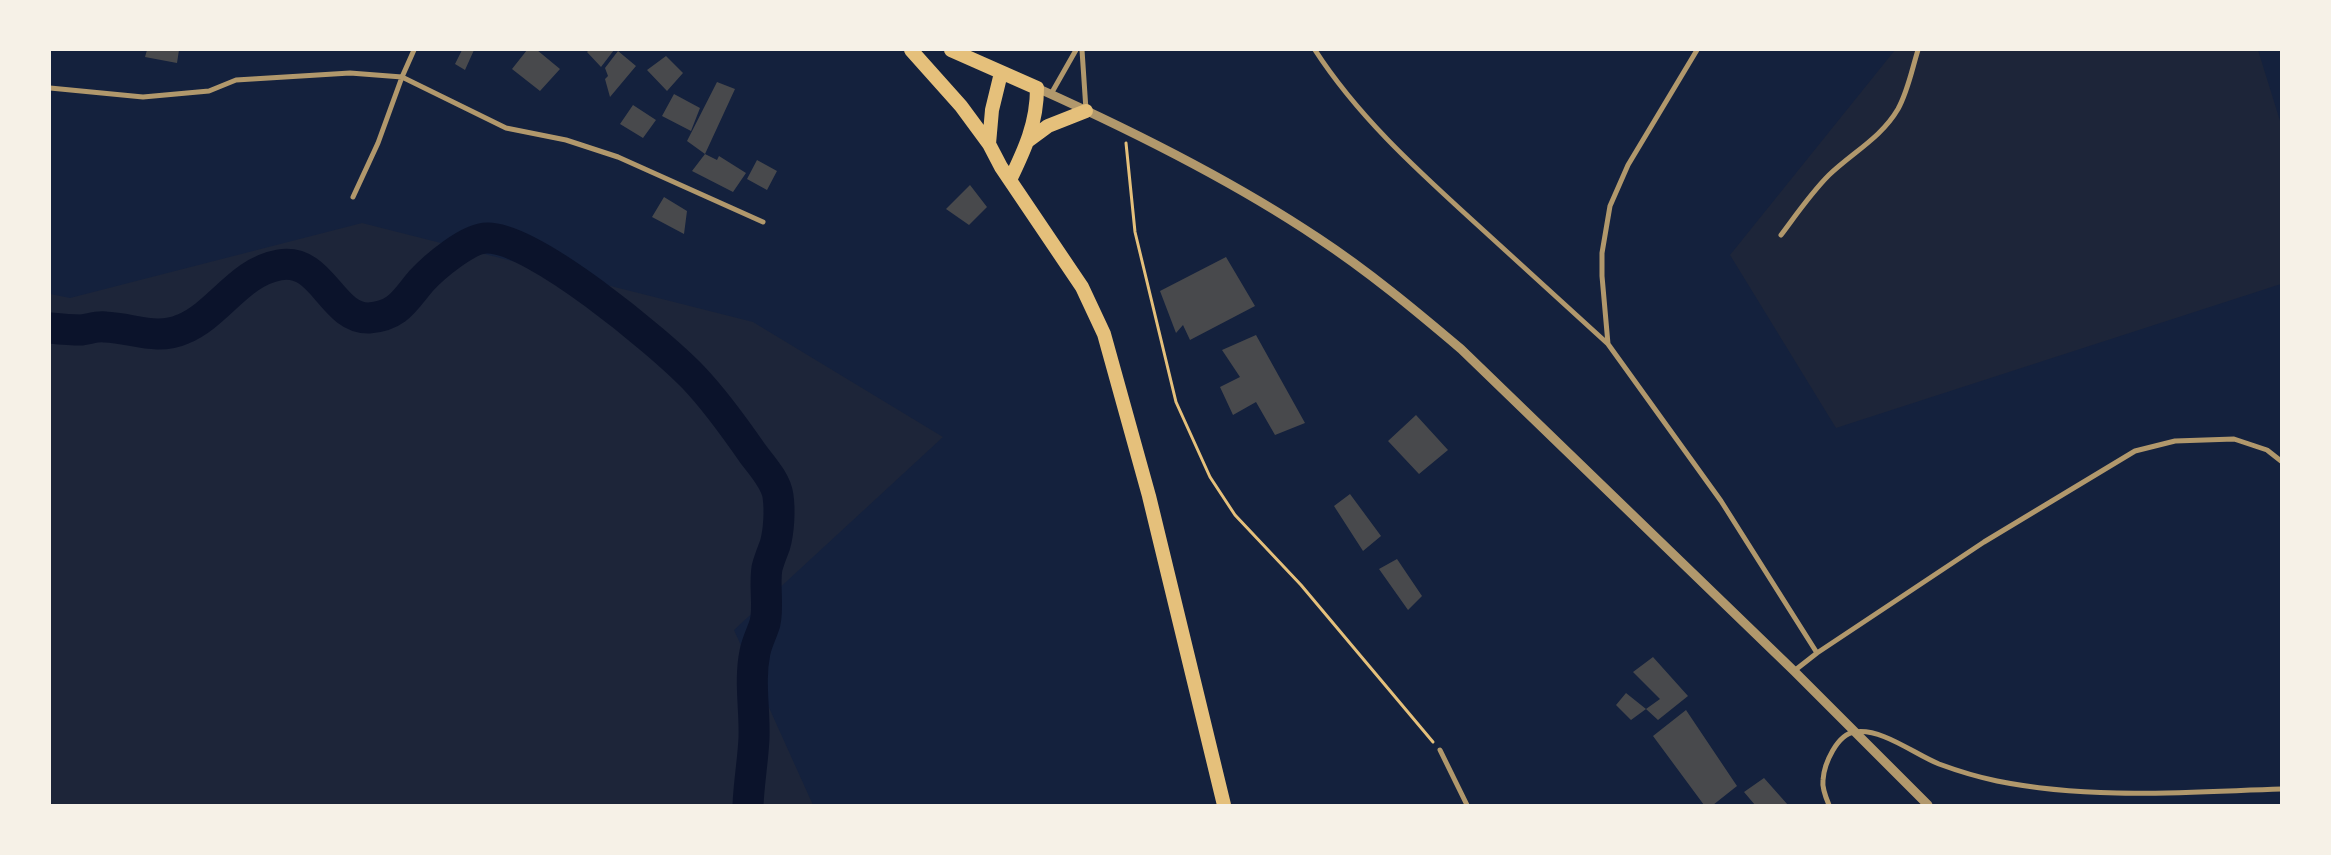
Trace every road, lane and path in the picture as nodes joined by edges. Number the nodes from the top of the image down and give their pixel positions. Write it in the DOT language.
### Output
graph roads {
  1 [pos="414,50"];
  2 [pos="911,50"];
  3 [pos="951,50"];
  4 [pos="1076,50"];
  5 [pos="1082,50"];
  6 [pos="1315,50"];
  7 [pos="1697,50"];
  8 [pos="1918,50"];
  9 [pos="1001,73"];
  10 [pos="402,77"];
  11 [pos="50,88"];
  12 [pos="1037,88"];
  13 [pos="1051,94"];
  14 [pos="1086,111"];
  15 [pos="1125,129"];
  16 [pos="1029,140"];
  17 [pos="989,144"];
  18 [pos="1010,180"];
  19 [pos="353,197"];
  20 [pos="763,222"];
  21 [pos="1781,235"];
  22 [pos="1608,344"];
  23 [pos="2281,460"];
  24 [pos="1817,653"];
  25 [pos="1794,672"];
  26 [pos="1853,732"];
  27 [pos="1440,750"];
  28 [pos="2281,789"];
  29 [pos="1224,805"];
  30 [pos="1467,805"];
  31 [pos="1829,805"];
  32 [pos="1928,805"];
  1 -- 10 [label="street"];
  2 -- 17 [label="highway"];
  3 -- 9 [label="highway"];
  4 -- 13 [label="street"];
  5 -- 14 [label="street"];
  6 -- 22 [label="street"];
  7 -- 22 [label="street"];
  8 -- 21 [label="street"];
  9 -- 12 [label="highway"];
  9 -- 17 [label="highway"];
  10 -- 11 [label="street"];
  10 -- 19 [label="street"];
  10 -- 20 [label="street"];
  12 -- 13 [label="street"];
  12 -- 16 [label="highway"];
  13 -- 14 [label="street"];
  14 -- 15 [label="street"];
  14 -- 16 [label="highway"];
  15 -- 25 [label="street"];
  15 -- 27 [label="path"];
  16 -- 18 [label="highway"];
  17 -- 18 [label="highway"];
  18 -- 29 [label="highway"];
  22 -- 24 [label="street"];
  23 -- 24 [label="street"];
  24 -- 25 [label="street"];
  25 -- 26 [label="street"];
  26 -- 28 [label="street"];
  26 -- 31 [label="street"];
  26 -- 32 [label="street"];
  27 -- 30 [label="street"];
}
